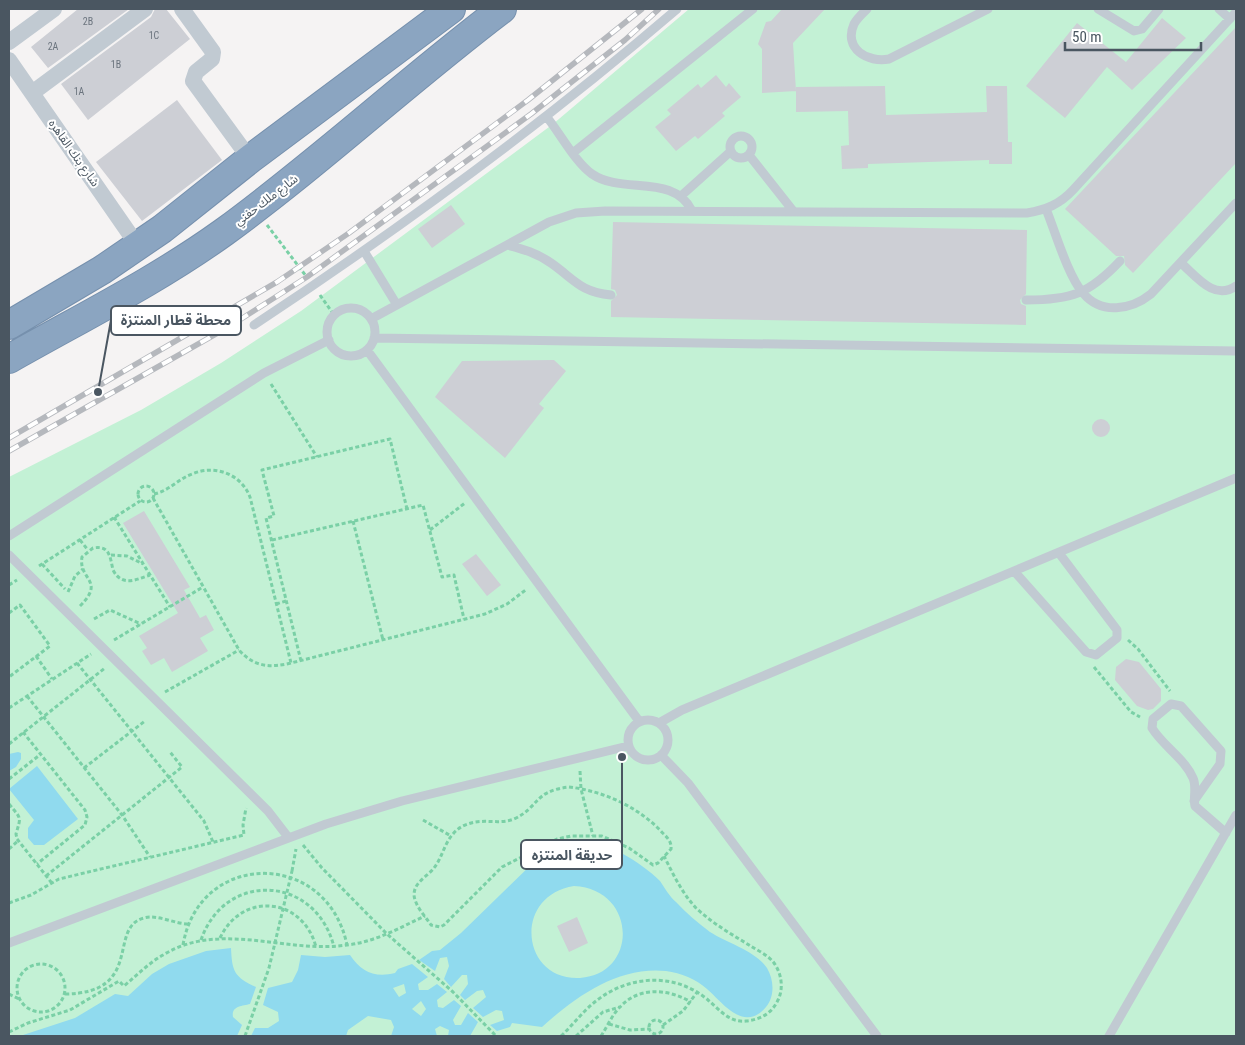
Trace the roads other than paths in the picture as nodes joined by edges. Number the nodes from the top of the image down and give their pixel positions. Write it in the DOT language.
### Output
graph roads {
  1 [pos="54,9"];
  2 [pos="145,9"];
  3 [pos="182,9"];
  4 [pos="451,9"];
  5 [pos="502,9"];
  6 [pos="677,9"];
  7 [pos="753,9"];
  8 [pos="867,9"];
  9 [pos="988,9"];
  10 [pos="1098,9"];
  11 [pos="1159,9"];
  12 [pos="1219,9"];
  13 [pos="1233,15"];
  14 [pos="9,42"];
  15 [pos="9,60"];
  16 [pos="32,93"];
  17 [pos="546,116"];
  18 [pos="272,143"];
  19 [pos="574,152"];
  20 [pos="730,152"];
  21 [pos="749,155"];
  22 [pos="250,160"];
  23 [pos="299,175"];
  24 [pos="681,196"];
  25 [pos="202,197"];
  26 [pos="1236,203"];
  27 [pos="1046,208"];
  28 [pos="692,211"];
  29 [pos="794,212"];
  30 [pos="224,232"];
  31 [pos="507,245"];
  32 [pos="138,246"];
  33 [pos="364,251"];
  34 [pos="1120,261"];
  35 [pos="1181,263"];
  36 [pos="1236,286"];
  37 [pos="1082,293"];
  38 [pos="611,295"];
  39 [pos="1026,300"];
  40 [pos="397,305"];
  41 [pos="372,319"];
  42 [pos="9,325"];
  43 [pos="254,325"];
  44 [pos="374,338"];
  45 [pos="328,340"];
  46 [pos="368,350"];
  47 [pos="1236,351"];
  48 [pos="9,360"];
  49 [pos="1236,478"];
  50 [pos="9,536"];
  51 [pos="1059,552"];
  52 [pos="9,555"];
  53 [pos="1014,571"];
  54 [pos="639,721"];
  55 [pos="660,723"];
  56 [pos="628,746"];
  57 [pos="661,756"];
  58 [pos="1194,801"];
  59 [pos="1236,815"];
  60 [pos="1226,833"];
  61 [pos="292,835"];
  62 [pos="9,943"];
  63 [pos="878,1036"];
  64 [pos="1109,1036"];
  1 -- 14 [label="street"];
  2 -- 16 [label="street"];
  3 -- 22 [label="street"];
  4 -- 18 [label="highway"];
  5 -- 23 [label="highway, شارع ملك حفني"];
  6 -- 17 [label="lane"];
  7 -- 19 [label="lane"];
  8 -- 9 [label="lane"];
  10 -- 11 [label="lane"];
  12 -- 13 [label="lane"];
  13 -- 27 [label="lane"];
  15 -- 16 [label="street, شارع بنك القاهره"];
  16 -- 32 [label="street, شارع بنك القاهره"];
  17 -- 19 [label="lane"];
  17 -- 33 [label="lane"];
  18 -- 22 [label="highway"];
  18 -- 23 [label="highway"];
  19 -- 24 [label="lane"];
  20 -- 21 [label="lane"];
  20 -- 21 [label="lane"];
  20 -- 24 [label="lane"];
  21 -- 29 [label="lane"];
  22 -- 25 [label="highway"];
  23 -- 30 [label="highway, شارع ملك حفني"];
  24 -- 28 [label="lane"];
  25 -- 30 [label="highway"];
  25 -- 32 [label="highway"];
  26 -- 35 [label="lane"];
  27 -- 29 [label="lane"];
  27 -- 37 [label="lane"];
  28 -- 29 [label="lane"];
  28 -- 31 [label="lane"];
  30 -- 48 [label="highway, شارع ملك حفني"];
  31 -- 38 [label="lane"];
  31 -- 40 [label="lane"];
  32 -- 42 [label="highway"];
  33 -- 40 [label="lane"];
  33 -- 43 [label="lane"];
  34 -- 37 [label="lane"];
  35 -- 36 [label="lane"];
  35 -- 37 [label="lane"];
  37 -- 39 [label="lane"];
  40 -- 41 [label="lane"];
  41 -- 44 [label="lane"];
  41 -- 45 [label="lane"];
  44 -- 46 [label="lane"];
  44 -- 47 [label="lane"];
  45 -- 46 [label="lane"];
  45 -- 50 [label="lane"];
  46 -- 54 [label="lane"];
  49 -- 51 [label="lane"];
  51 -- 53 [label="lane"];
  51 -- 53 [label="lane"];
  52 -- 61 [label="lane"];
  53 -- 55 [label="lane"];
  54 -- 55 [label="lane"];
  54 -- 56 [label="lane"];
  55 -- 57 [label="lane"];
  56 -- 57 [label="lane"];
  56 -- 61 [label="lane"];
  57 -- 63 [label="lane"];
  58 -- 58 [label="lane"];
  58 -- 60 [label="lane"];
  59 -- 60 [label="lane"];
  60 -- 64 [label="lane"];
  61 -- 62 [label="lane"];
}
